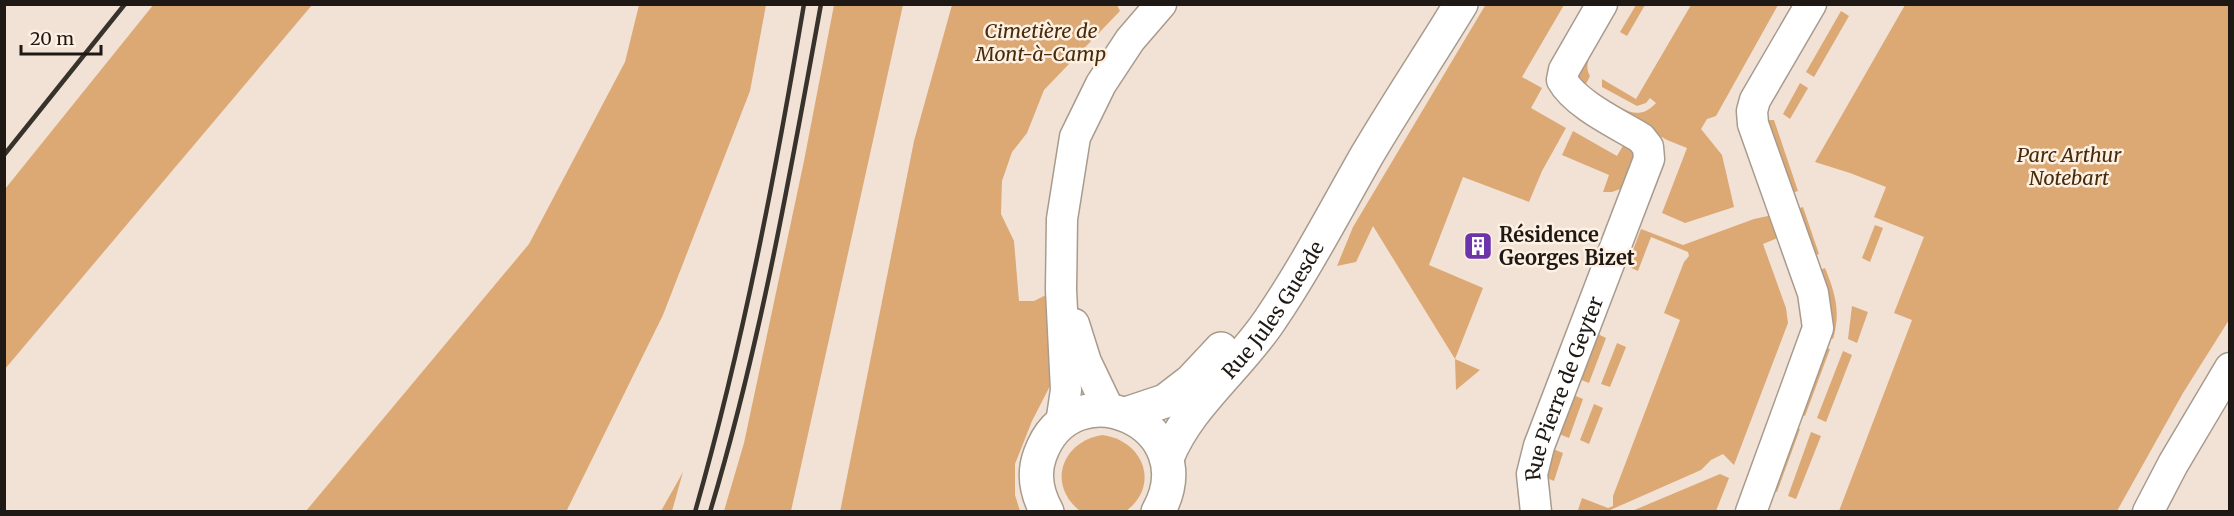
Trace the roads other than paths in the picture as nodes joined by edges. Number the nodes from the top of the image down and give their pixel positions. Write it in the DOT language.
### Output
graph roads {
  1 [pos="1161,4"];
  2 [pos="1461,4"];
  3 [pos="1602,4"];
  4 [pos="1810,4"];
  5 [pos="1368,154"];
  6 [pos="1061,267"];
  7 [pos="2229,368"];
  8 [pos="1118,412"];
  9 [pos="1061,424"];
  10 [pos="1167,492"];
  11 [pos="1047,512"];
  12 [pos="1536,512"];
  13 [pos="1751,512"];
  14 [pos="2148,512"];
  1 -- 6 [label="street"];
  2 -- 5 [label="street, Rue Jules Guesde"];
  3 -- 12 [label="street, Rue Pierre de Geyter"];
  4 -- 13 [label="street"];
  5 -- 8 [label="street, Rue Jules Guesde"];
  5 -- 10 [label="street, Rue Jules Guesde"];
  6 -- 8 [label="street"];
  6 -- 9 [label="street"];
  7 -- 14 [label="street"];
  8 -- 9 [label="street, Rue Jules Guesde"];
  8 -- 10 [label="street"];
  9 -- 11 [label="street"];
}
